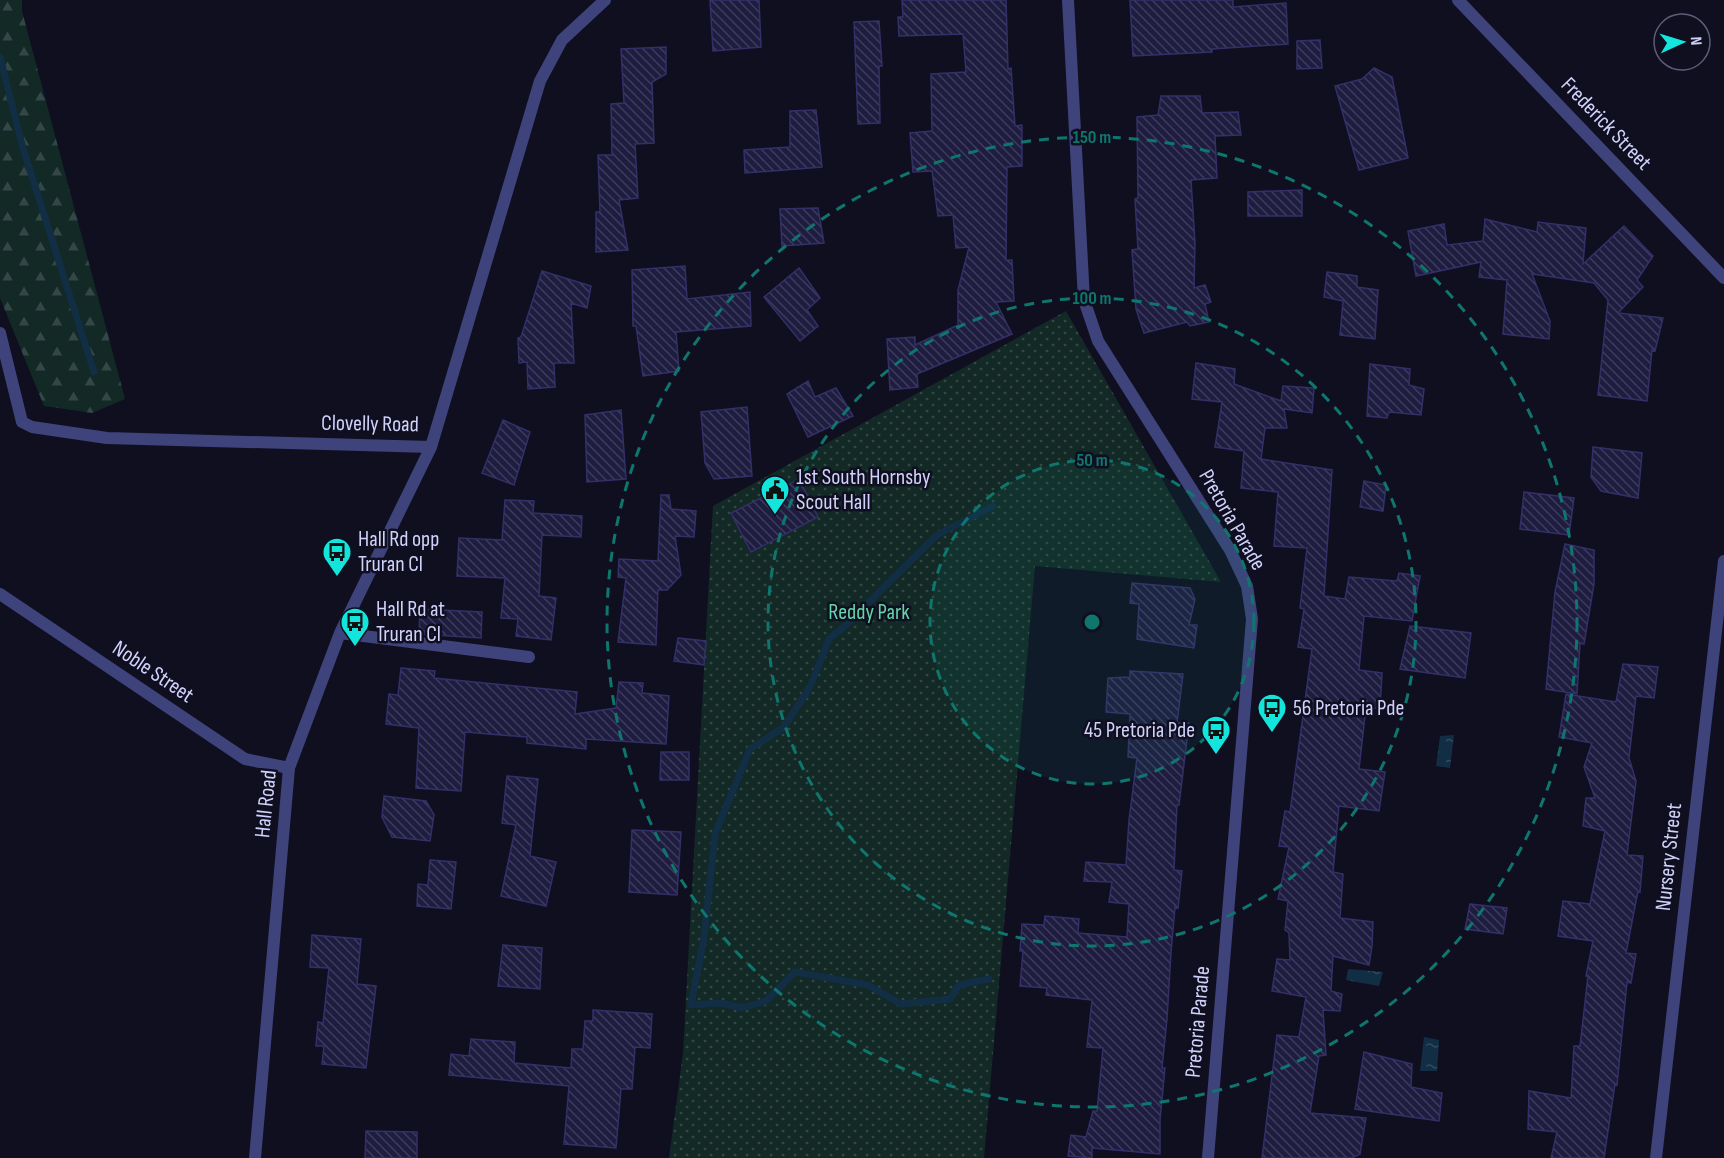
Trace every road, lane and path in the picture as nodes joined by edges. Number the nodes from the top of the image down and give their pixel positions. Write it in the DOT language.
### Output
graph roads {
  1 [pos="605,0"];
  2 [pos="1068,0"];
  3 [pos="1458,0"];
  4 [pos="1724,278"];
  5 [pos="0,333"];
  6 [pos="431,447"];
  7 [pos="1724,561"];
  8 [pos="0,594"];
  9 [pos="340,633"];
  10 [pos="530,657"];
  11 [pos="289,768"];
  12 [pos="255,1158"];
  13 [pos="1208,1158"];
  14 [pos="1656,1158"];
  1 -- 6 [label="street, Clovelly Road"];
  2 -- 13 [label="street, Pretoria Parade"];
  3 -- 4 [label="street, Frederick Street"];
  5 -- 6 [label="street, Clovelly Road"];
  6 -- 9 [label="street, Hall Road"];
  7 -- 14 [label="street, Nursery Street"];
  8 -- 11 [label="street, Noble Street"];
  9 -- 10 [label="street"];
  9 -- 11 [label="street, Hall Road"];
  11 -- 12 [label="street, Hall Road"];
}
